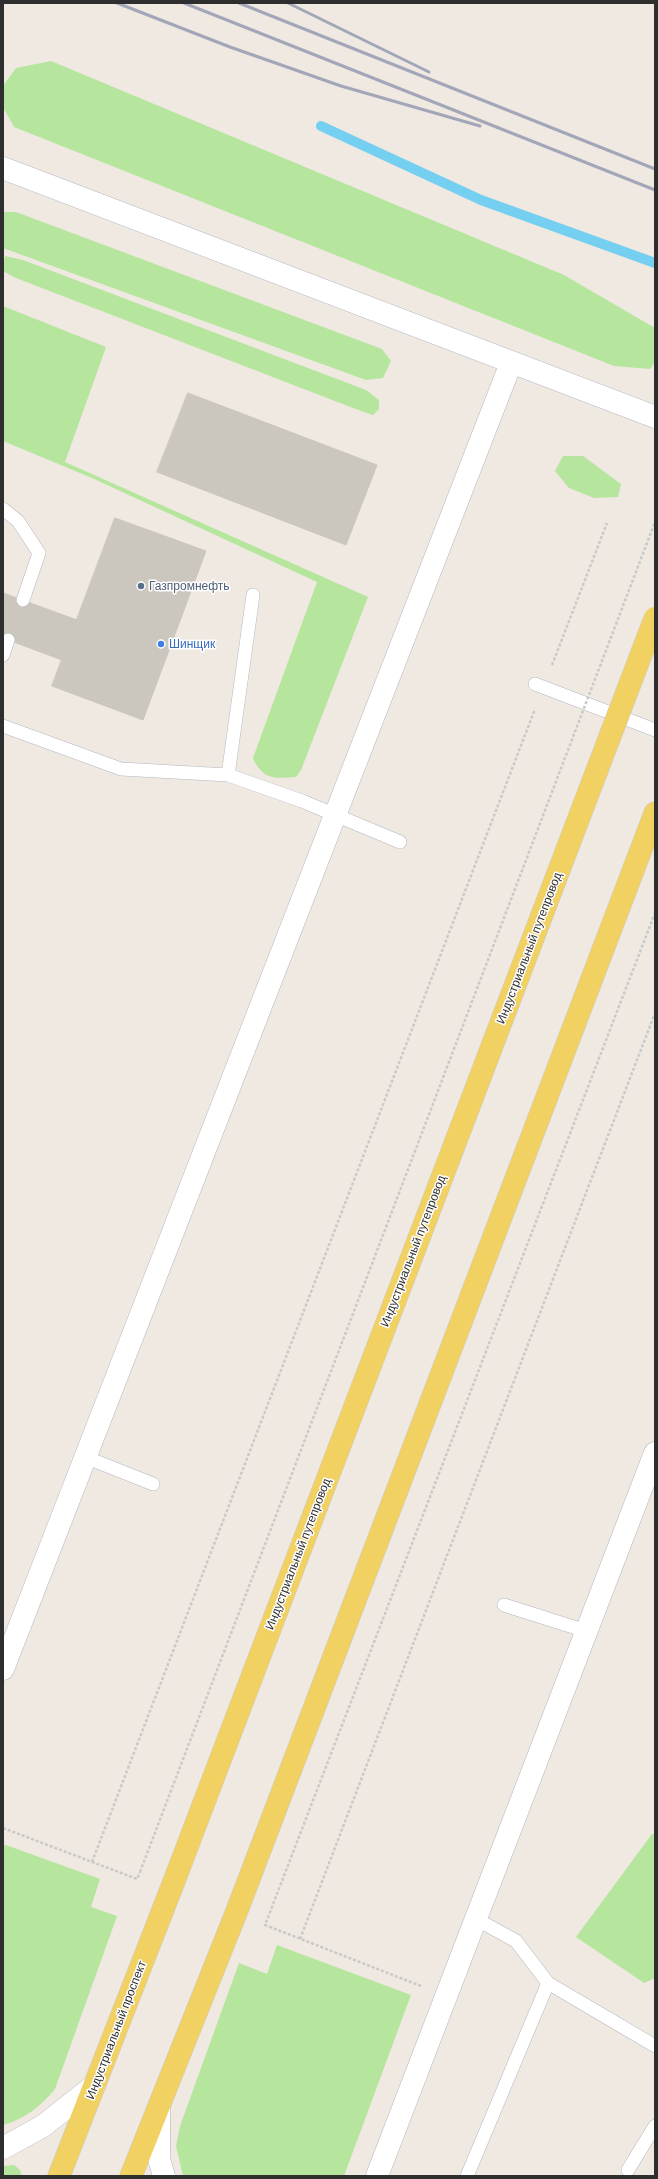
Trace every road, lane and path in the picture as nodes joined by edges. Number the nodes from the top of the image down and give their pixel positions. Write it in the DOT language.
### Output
graph roads {
  1 [pos="3,168"];
  2 [pos="511,363"];
  3 [pos="655,417"];
  4 [pos="3,509"];
  5 [pos="655,522"];
  6 [pos="607,523"];
  7 [pos="254,595"];
  8 [pos="23,600"];
  9 [pos="655,618"];
  10 [pos="8,640"];
  11 [pos="3,655"];
  12 [pos="539,686"];
  13 [pos="3,726"];
  14 [pos="655,730"];
  15 [pos="228,774"];
  16 [pos="655,813"];
  17 [pos="335,816"];
  18 [pos="400,842"];
  19 [pos="655,913"];
  20 [pos="655,1014"];
  21 [pos="655,1453"];
  22 [pos="85,1458"];
  23 [pos="153,1484"];
  24 [pos="504,1605"];
  25 [pos="586,1631"];
  26 [pos="3,1669"];
  27 [pos="3,1828"];
  28 [pos="92,1862"];
  29 [pos="173,1884"];
  30 [pos="476,1919"];
  31 [pos="300,1939"];
  32 [pos="548,1983"];
  33 [pos="422,1986"];
  34 [pos="655,2046"];
  35 [pos="95,2085"];
  36 [pos="159,2106"];
  37 [pos="655,2126"];
  38 [pos="3,2148"];
  39 [pos="628,2170"];
  40 [pos="59,2176"];
  41 [pos="131,2176"];
  42 [pos="164,2176"];
  43 [pos="377,2176"];
  44 [pos="467,2176"];
  1 -- 2 [label="street"];
  2 -- 3 [label="street"];
  2 -- 17 [label="street"];
  4 -- 8 [label="lane"];
  5 -- 28 [label="path, bridge"];
  6 -- 12 [label="path"];
  7 -- 15 [label="lane"];
  9 -- 29 [label="main road, Индустриальный путепровод, bridge"];
  10 -- 11 [label="lane"];
  12 -- 14 [label="lane"];
  12 -- 28 [label="path"];
  13 -- 15 [label="lane"];
  15 -- 17 [label="lane"];
  16 -- 36 [label="main road"];
  17 -- 18 [label="lane"];
  17 -- 22 [label="street"];
  19 -- 31 [label="path"];
  20 -- 31 [label="path"];
  21 -- 25 [label="street"];
  22 -- 23 [label="lane"];
  22 -- 26 [label="street"];
  24 -- 25 [label="lane"];
  25 -- 30 [label="street"];
  27 -- 28 [label="path"];
  29 -- 35 [label="main road, Индустриальный проспект"];
  30 -- 32 [label="lane"];
  30 -- 43 [label="street"];
  31 -- 33 [label="path"];
  32 -- 34 [label="lane"];
  32 -- 44 [label="lane"];
  35 -- 38 [label="street"];
  35 -- 40 [label="main road, Индустриальный проспект"];
  36 -- 41 [label="main road"];
  36 -- 42 [label="street"];
  37 -- 39 [label="lane"];
}
